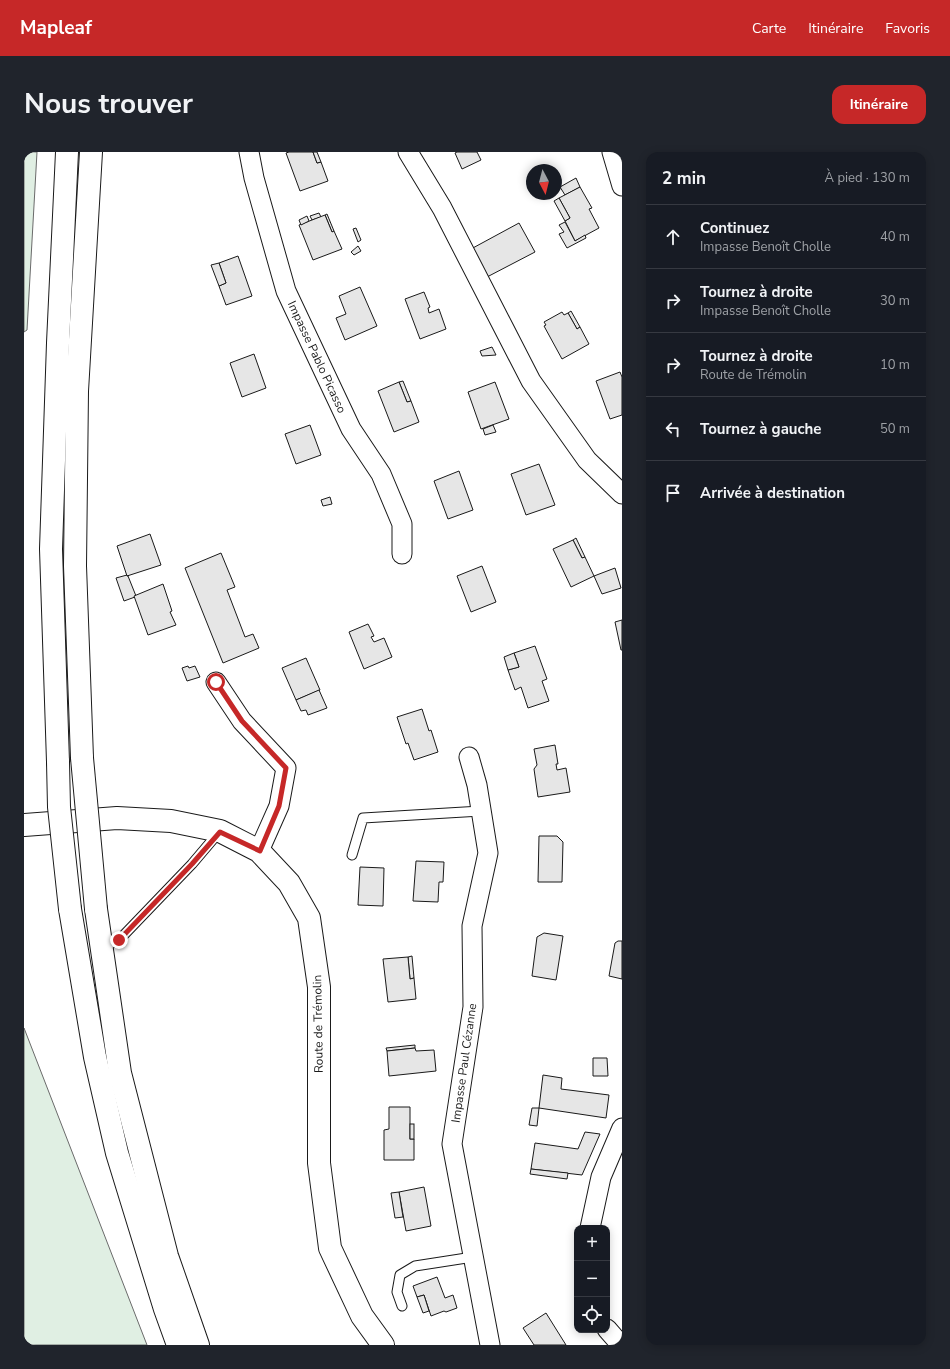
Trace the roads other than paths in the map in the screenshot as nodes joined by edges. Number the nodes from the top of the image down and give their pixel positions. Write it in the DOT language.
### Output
graph roads {
  1 [pos="67,152"];
  2 [pos="92,152"];
  3 [pos="249,152"];
  4 [pos="408,152"];
  5 [pos="612,152"];
  6 [pos="622,186"];
  7 [pos="622,494"];
  8 [pos="402,554"];
  9 [pos="216,682"];
  10 [pos="469,757"];
  11 [pos="481,812"];
  12 [pos="24,825"];
  13 [pos="220,832"];
  14 [pos="260,851"];
  15 [pos="352,855"];
  16 [pos="102,947"];
  17 [pos="622,1128"];
  18 [pos="591,1225"];
  19 [pos="473,1257"];
  20 [pos="402,1306"];
  21 [pos="610,1332"];
  22 [pos="178,1345"];
  23 [pos="198,1345"];
  24 [pos="383,1345"];
  25 [pos="490,1345"];
  26 [pos="621,1345"];
  1 -- 22 [label="main road, bridge"];
  2 -- 16 [label="main road, bridge"];
  3 -- 8 [label="street, Impasse Pablo Picasso"];
  4 -- 7 [label="street"];
  5 -- 6 [label="street"];
  9 -- 14 [label="street"];
  10 -- 11 [label="street, Impasse Paul Cézanne"];
  11 -- 15 [label="lane"];
  11 -- 19 [label="street, Impasse Paul Cézanne"];
  12 -- 13 [label="main road, Route de Trémolin"];
  13 -- 14 [label="main road, Route de Trémolin"];
  13 -- 16 [label="lane"];
  14 -- 24 [label="main road, Route de Trémolin"];
  16 -- 23 [label="main road"];
  17 -- 18 [label="street"];
  19 -- 20 [label="lane"];
  19 -- 25 [label="street, Impasse Paul Cézanne"];
  21 -- 26 [label="street"];
}
